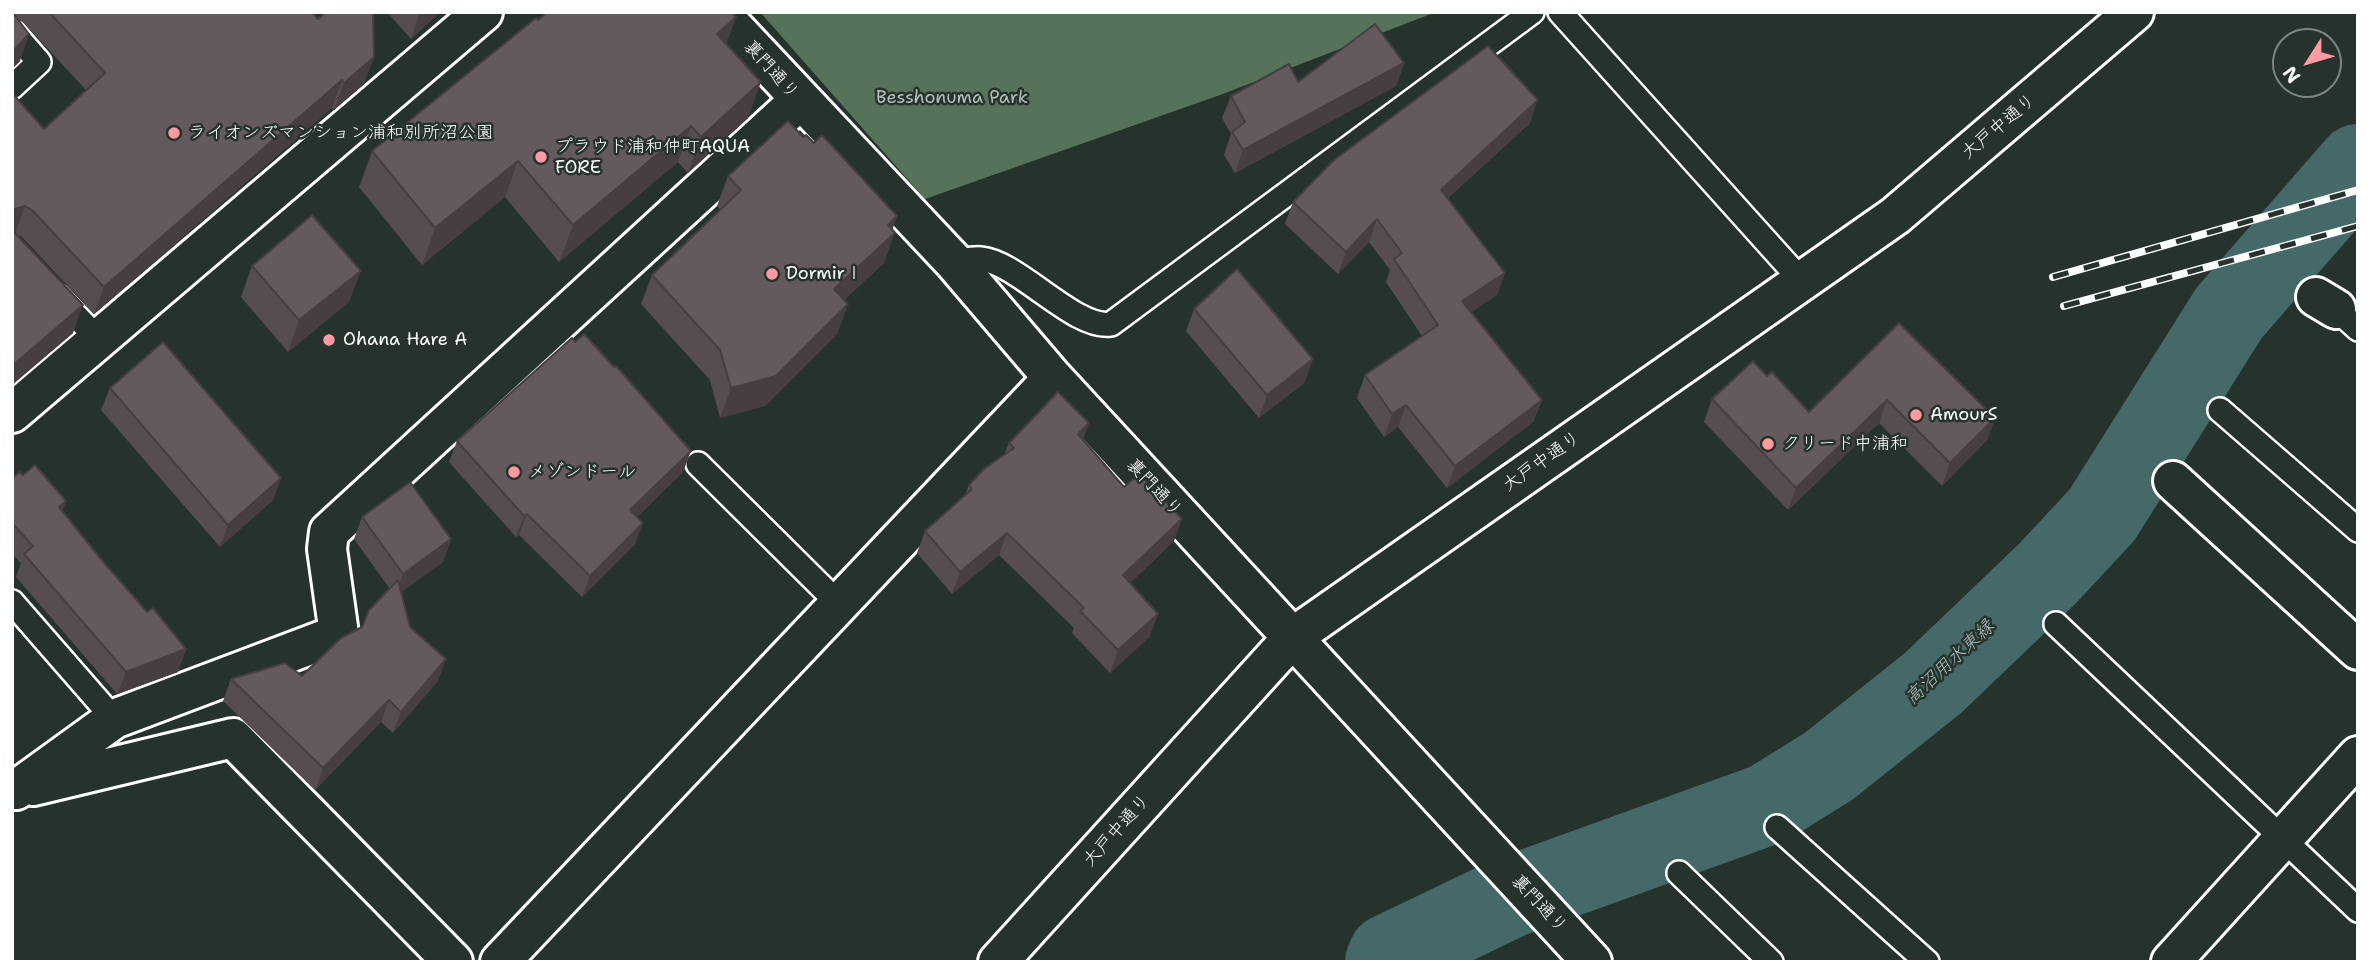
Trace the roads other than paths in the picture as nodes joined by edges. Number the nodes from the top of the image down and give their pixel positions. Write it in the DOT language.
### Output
graph roads {
  1 [pos="483,12"];
  2 [pos="719,12"];
  3 [pos="1532,12"];
  4 [pos="1560,12"];
  5 [pos="2134,12"];
  6 [pos="12,32"];
  7 [pos="12,87"];
  8 [pos="799,101"];
  9 [pos="954,262"];
  10 [pos="41,278"];
  11 [pos="1801,280"];
  12 [pos="97,339"];
  13 [pos="1053,378"];
  14 [pos="2220,410"];
  15 [pos="12,413"];
  16 [pos="698,464"];
  17 [pos="2173,481"];
  18 [pos="2358,530"];
  19 [pos="12,603"];
  20 [pos="839,604"];
  21 [pos="2056,624"];
  22 [pos="1293,637"];
  23 [pos="2358,650"];
  24 [pos="114,719"];
  25 [pos="2358,756"];
  26 [pos="14,790"];
  27 [pos="1777,827"];
  28 [pos="2282,839"];
  29 [pos="1679,873"];
  30 [pos="2358,910"];
  31 [pos="453,962"];
  32 [pos="500,962"];
  33 [pos="998,962"];
  34 [pos="1592,962"];
  35 [pos="1771,962"];
  36 [pos="1927,962"];
  37 [pos="2171,962"];
  1 -- 12 [label="street"];
  2 -- 8 [label="street, 裏門通り"];
  3 -- 9 [label="lane"];
  4 -- 11 [label="lane"];
  5 -- 11 [label="street, 大戸中通り"];
  6 -- 7 [label="lane"];
  8 -- 9 [label="street, 裏門通り"];
  8 -- 24 [label="street"];
  9 -- 13 [label="street, 裏門通り"];
  10 -- 12 [label="lane"];
  11 -- 22 [label="street, 大戸中通り"];
  12 -- 15 [label="street"];
  13 -- 20 [label="street"];
  13 -- 22 [label="street, 裏門通り"];
  14 -- 18 [label="lane"];
  16 -- 20 [label="lane"];
  17 -- 23 [label="street"];
  19 -- 24 [label="lane"];
  20 -- 32 [label="street"];
  21 -- 28 [label="lane"];
  22 -- 33 [label="street, 大戸中通り"];
  22 -- 34 [label="street, 裏門通り"];
  24 -- 26 [label="street"];
  25 -- 28 [label="street"];
  26 -- 31 [label="street"];
  27 -- 36 [label="lane"];
  28 -- 30 [label="lane"];
  28 -- 37 [label="street"];
  29 -- 35 [label="lane"];
}
